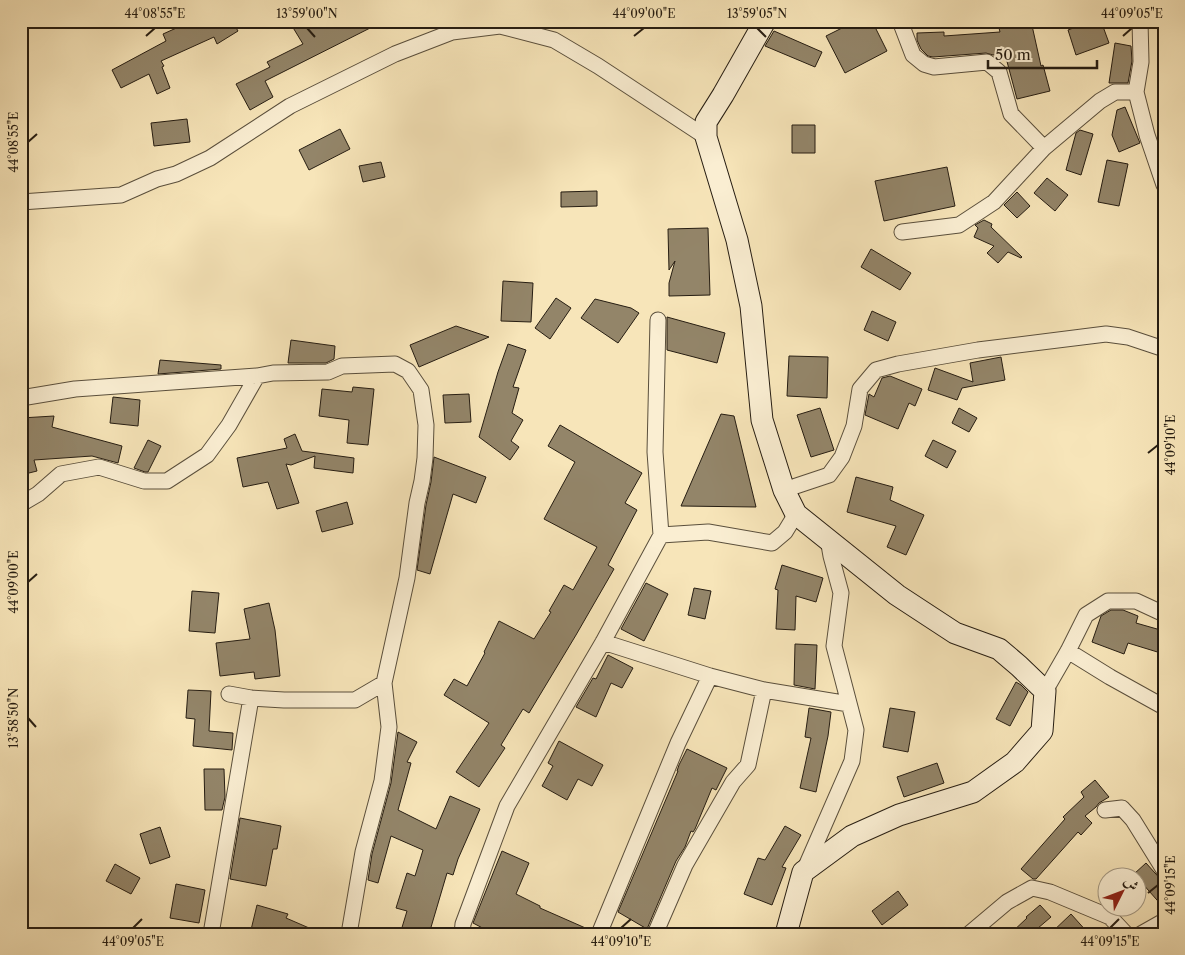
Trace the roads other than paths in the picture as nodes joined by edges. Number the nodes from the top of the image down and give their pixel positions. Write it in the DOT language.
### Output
graph roads {
  1 [pos="765,21"];
  2 [pos="900,21"];
  3 [pos="1140,21"];
  4 [pos="1136,92"];
  5 [pos="706,137"];
  6 [pos="1044,148"];
  7 [pos="1164,185"];
  8 [pos="21,202"];
  9 [pos="902,232"];
  10 [pos="658,320"];
  11 [pos="1164,349"];
  12 [pos="257,376"];
  13 [pos="21,398"];
  14 [pos="784,490"];
  15 [pos="21,504"];
  16 [pos="796,514"];
  17 [pos="661,535"];
  18 [pos="828,540"];
  19 [pos="1164,614"];
  20 [pos="603,642"];
  21 [pos="1068,651"];
  22 [pos="710,676"];
  23 [pos="384,683"];
  24 [pos="764,690"];
  25 [pos="1045,691"];
  26 [pos="229,694"];
  27 [pos="251,698"];
  28 [pos="850,704"];
  29 [pos="1164,707"];
  30 [pos="1105,810"];
  31 [pos="1164,870"];
  32 [pos="803,872"];
  33 [pos="1164,921"];
  34 [pos="211,934"];
  35 [pos="349,934"];
  36 [pos="462,934"];
  37 [pos="599,934"];
  38 [pos="655,934"];
  39 [pos="786,934"];
  40 [pos="969,934"];
  41 [pos="1126,934"];
  42 [pos="1141,934"];
  1 -- 5 [label="main road"];
  2 -- 6 [label="street"];
  3 -- 4 [label="street"];
  4 -- 6 [label="street"];
  4 -- 7 [label="street"];
  5 -- 8 [label="street"];
  5 -- 14 [label="main road"];
  6 -- 9 [label="street"];
  10 -- 17 [label="street"];
  11 -- 14 [label="street"];
  12 -- 13 [label="street"];
  12 -- 15 [label="street"];
  12 -- 23 [label="street"];
  14 -- 16 [label="main road"];
  16 -- 17 [label="street"];
  16 -- 18 [label="main road"];
  17 -- 20 [label="street"];
  18 -- 25 [label="main road"];
  18 -- 28 [label="street"];
  19 -- 21 [label="street"];
  20 -- 22 [label="street"];
  20 -- 36 [label="street"];
  21 -- 25 [label="street"];
  21 -- 29 [label="street"];
  22 -- 24 [label="street"];
  22 -- 37 [label="street"];
  23 -- 27 [label="street"];
  23 -- 35 [label="street"];
  24 -- 28 [label="street"];
  24 -- 38 [label="street"];
  25 -- 32 [label="main road"];
  26 -- 27 [label="street"];
  27 -- 34 [label="street"];
  28 -- 32 [label="street"];
  30 -- 31 [label="street"];
  32 -- 39 [label="main road"];
  33 -- 42 [label="street"];
  40 -- 41 [label="street"];
}
